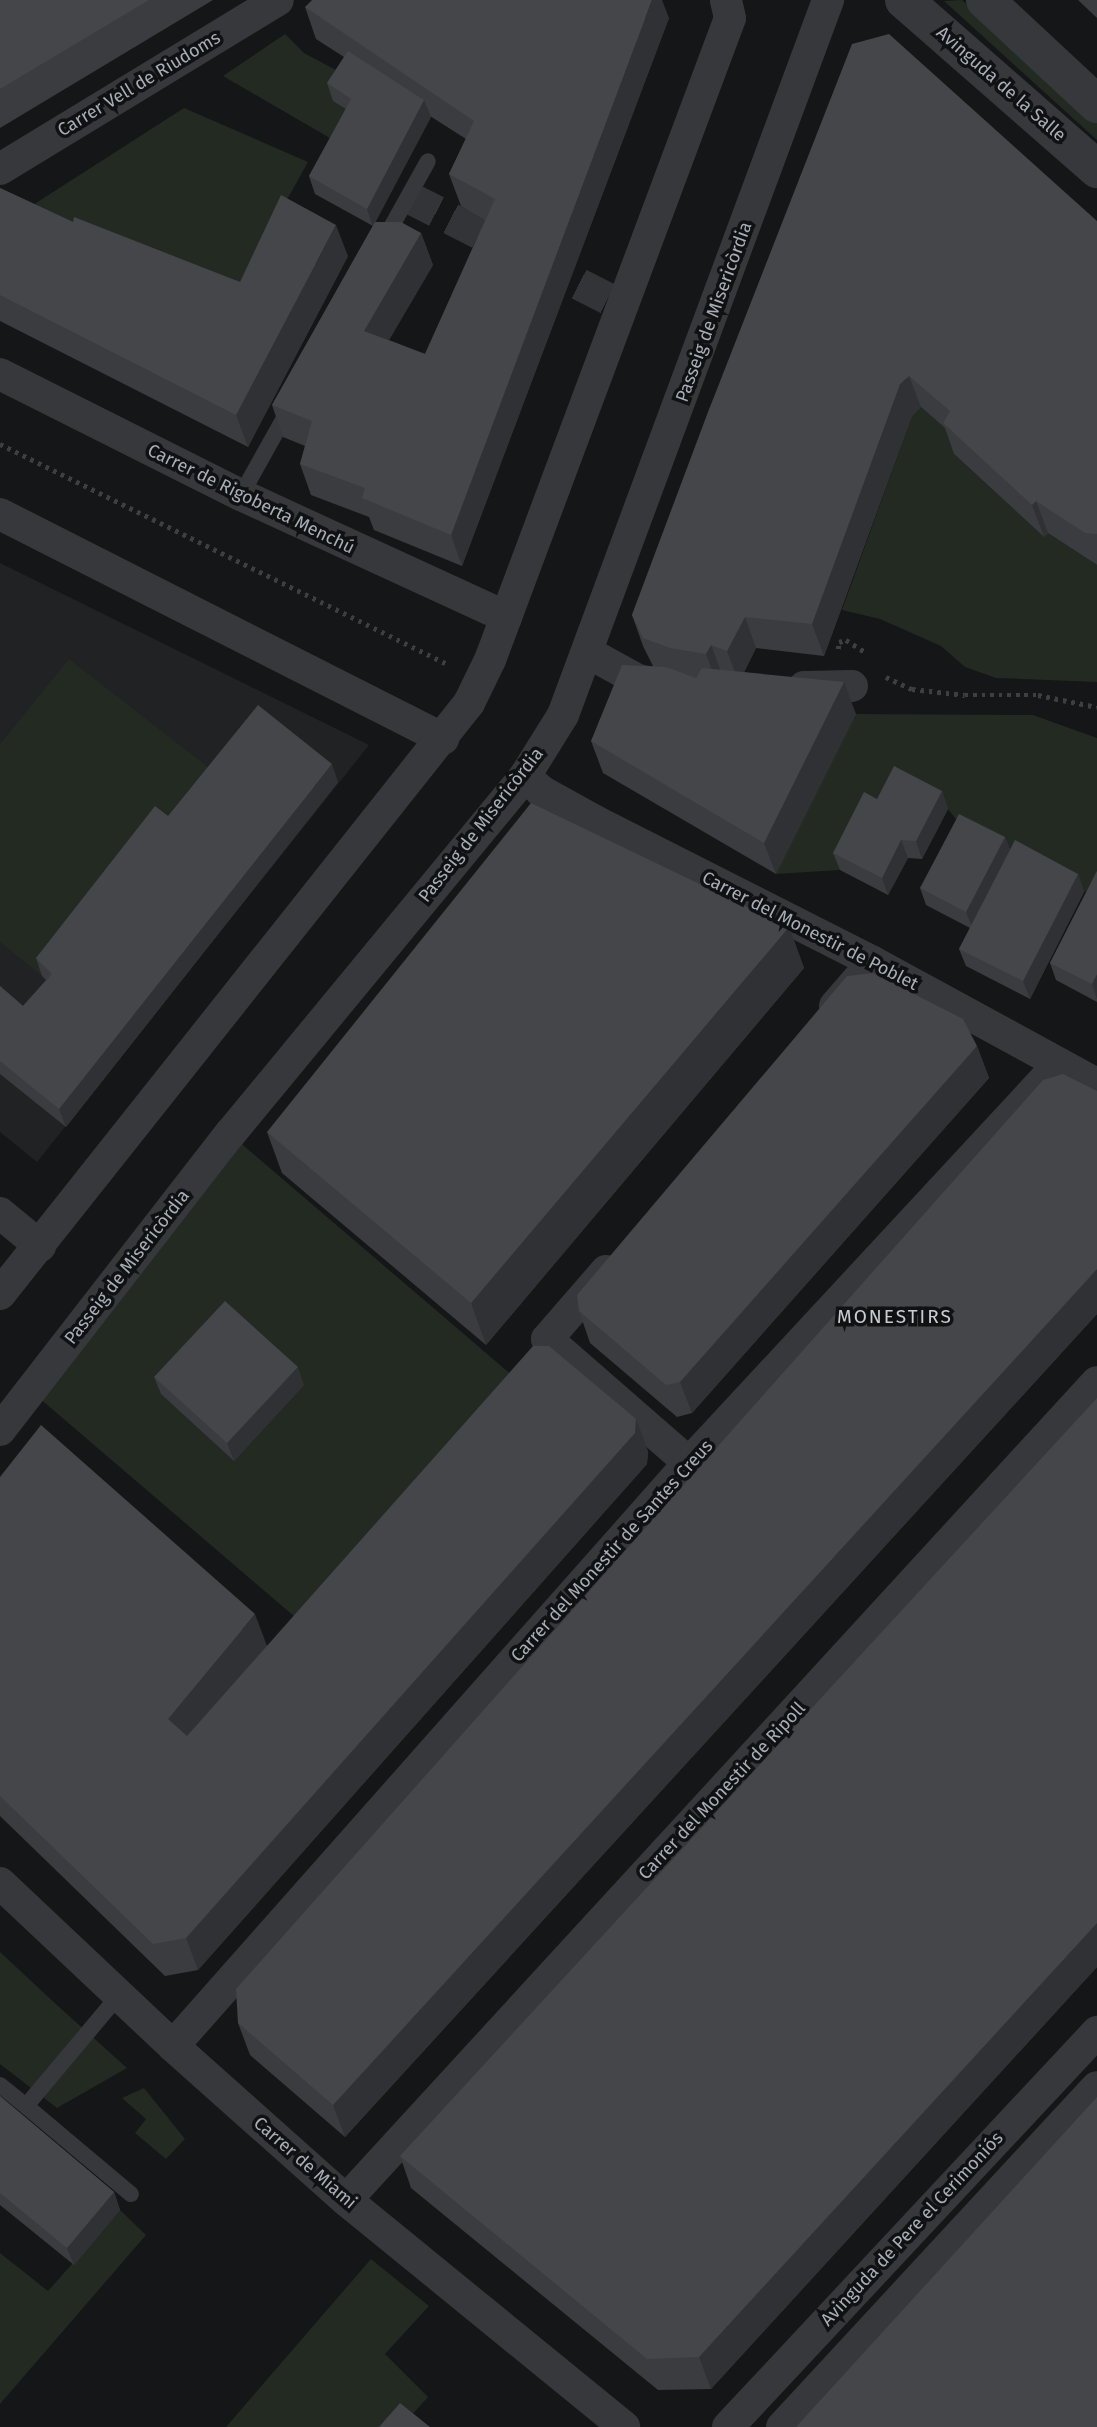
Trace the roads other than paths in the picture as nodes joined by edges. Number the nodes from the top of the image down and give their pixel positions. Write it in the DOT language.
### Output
graph roads {
  1 [pos="278,0"];
  2 [pos="726,0"];
  3 [pos="828,0"];
  4 [pos="904,0"];
  5 [pos="985,0"];
  6 [pos="1097,104"];
  7 [pos="428,161"];
  8 [pos="0,169"];
  9 [pos="1097,169"];
  10 [pos="375,257"];
  11 [pos="0,374"];
  12 [pos="301,388"];
  13 [pos="241,495"];
  14 [pos="0,514"];
  15 [pos="506,617"];
  16 [pos="587,652"];
  17 [pos="865,680"];
  18 [pos="773,688"];
  19 [pos="694,691"];
  20 [pos="443,738"];
  21 [pos="525,776"];
  22 [pos="873,962"];
  23 [pos="818,1025"];
  24 [pos="1059,1064"];
  25 [pos="1097,1084"];
  26 [pos="0,1213"];
  27 [pos="629,1245"];
  28 [pos="40,1246"];
  29 [pos="0,1294"];
  30 [pos="1097,1382"];
  31 [pos="0,1430"];
  32 [pos="690,1463"];
  33 [pos="0,1883"];
  34 [pos="119,1995"];
  35 [pos="1097,2032"];
  36 [pos="173,2046"];
  37 [pos="0,2085"];
  38 [pos="1097,2087"];
  39 [pos="26,2106"];
  40 [pos="131,2194"];
  41 [pos="346,2200"];
  42 [pos="625,2427"];
  43 [pos="728,2427"];
  44 [pos="782,2427"];
  1 -- 8 [label="street, Carrer Vell de Riudoms"];
  2 -- 15 [label="street"];
  3 -- 16 [label="street, Passeig de Misericòrdia"];
  4 -- 9 [label="street, Avinguda de la Salle"];
  5 -- 6 [label="street"];
  7 -- 10 [label="lane"];
  11 -- 13 [label="street, Carrer de Rigoberta Menchú"];
  12 -- 13 [label="lane"];
  13 -- 15 [label="street, Carrer de Rigoberta Menchú"];
  14 -- 20 [label="street"];
  15 -- 20 [label="street"];
  16 -- 19 [label="street"];
  16 -- 21 [label="street, Passeig de Misericòrdia"];
  17 -- 18 [label="street"];
  20 -- 28 [label="street"];
  21 -- 22 [label="street, Carrer del Monestir de Poblet"];
  21 -- 31 [label="street, Passeig de Misericòrdia"];
  22 -- 23 [label="street"];
  22 -- 24 [label="street, Carrer del Monestir de Poblet"];
  24 -- 25 [label="street, Carrer del Monestir de Poblet"];
  24 -- 32 [label="street, Carrer del Monestir de Santes Creus"];
  26 -- 28 [label="street"];
  27 -- 32 [label="street"];
  28 -- 29 [label="street"];
  30 -- 41 [label="street, Carrer del Monestir de Ripoll"];
  32 -- 36 [label="street, Carrer del Monestir de Santes Creus"];
  33 -- 34 [label="street, Carrer de Miami"];
  34 -- 36 [label="street, Carrer de Miami"];
  34 -- 39 [label="lane"];
  35 -- 43 [label="street, Avinguda de Pere el Cerimoniós"];
  36 -- 41 [label="street, Carrer de Miami"];
  37 -- 39 [label="lane"];
  38 -- 44 [label="street"];
  39 -- 40 [label="lane"];
  41 -- 42 [label="street, Carrer de Miami"];
}
